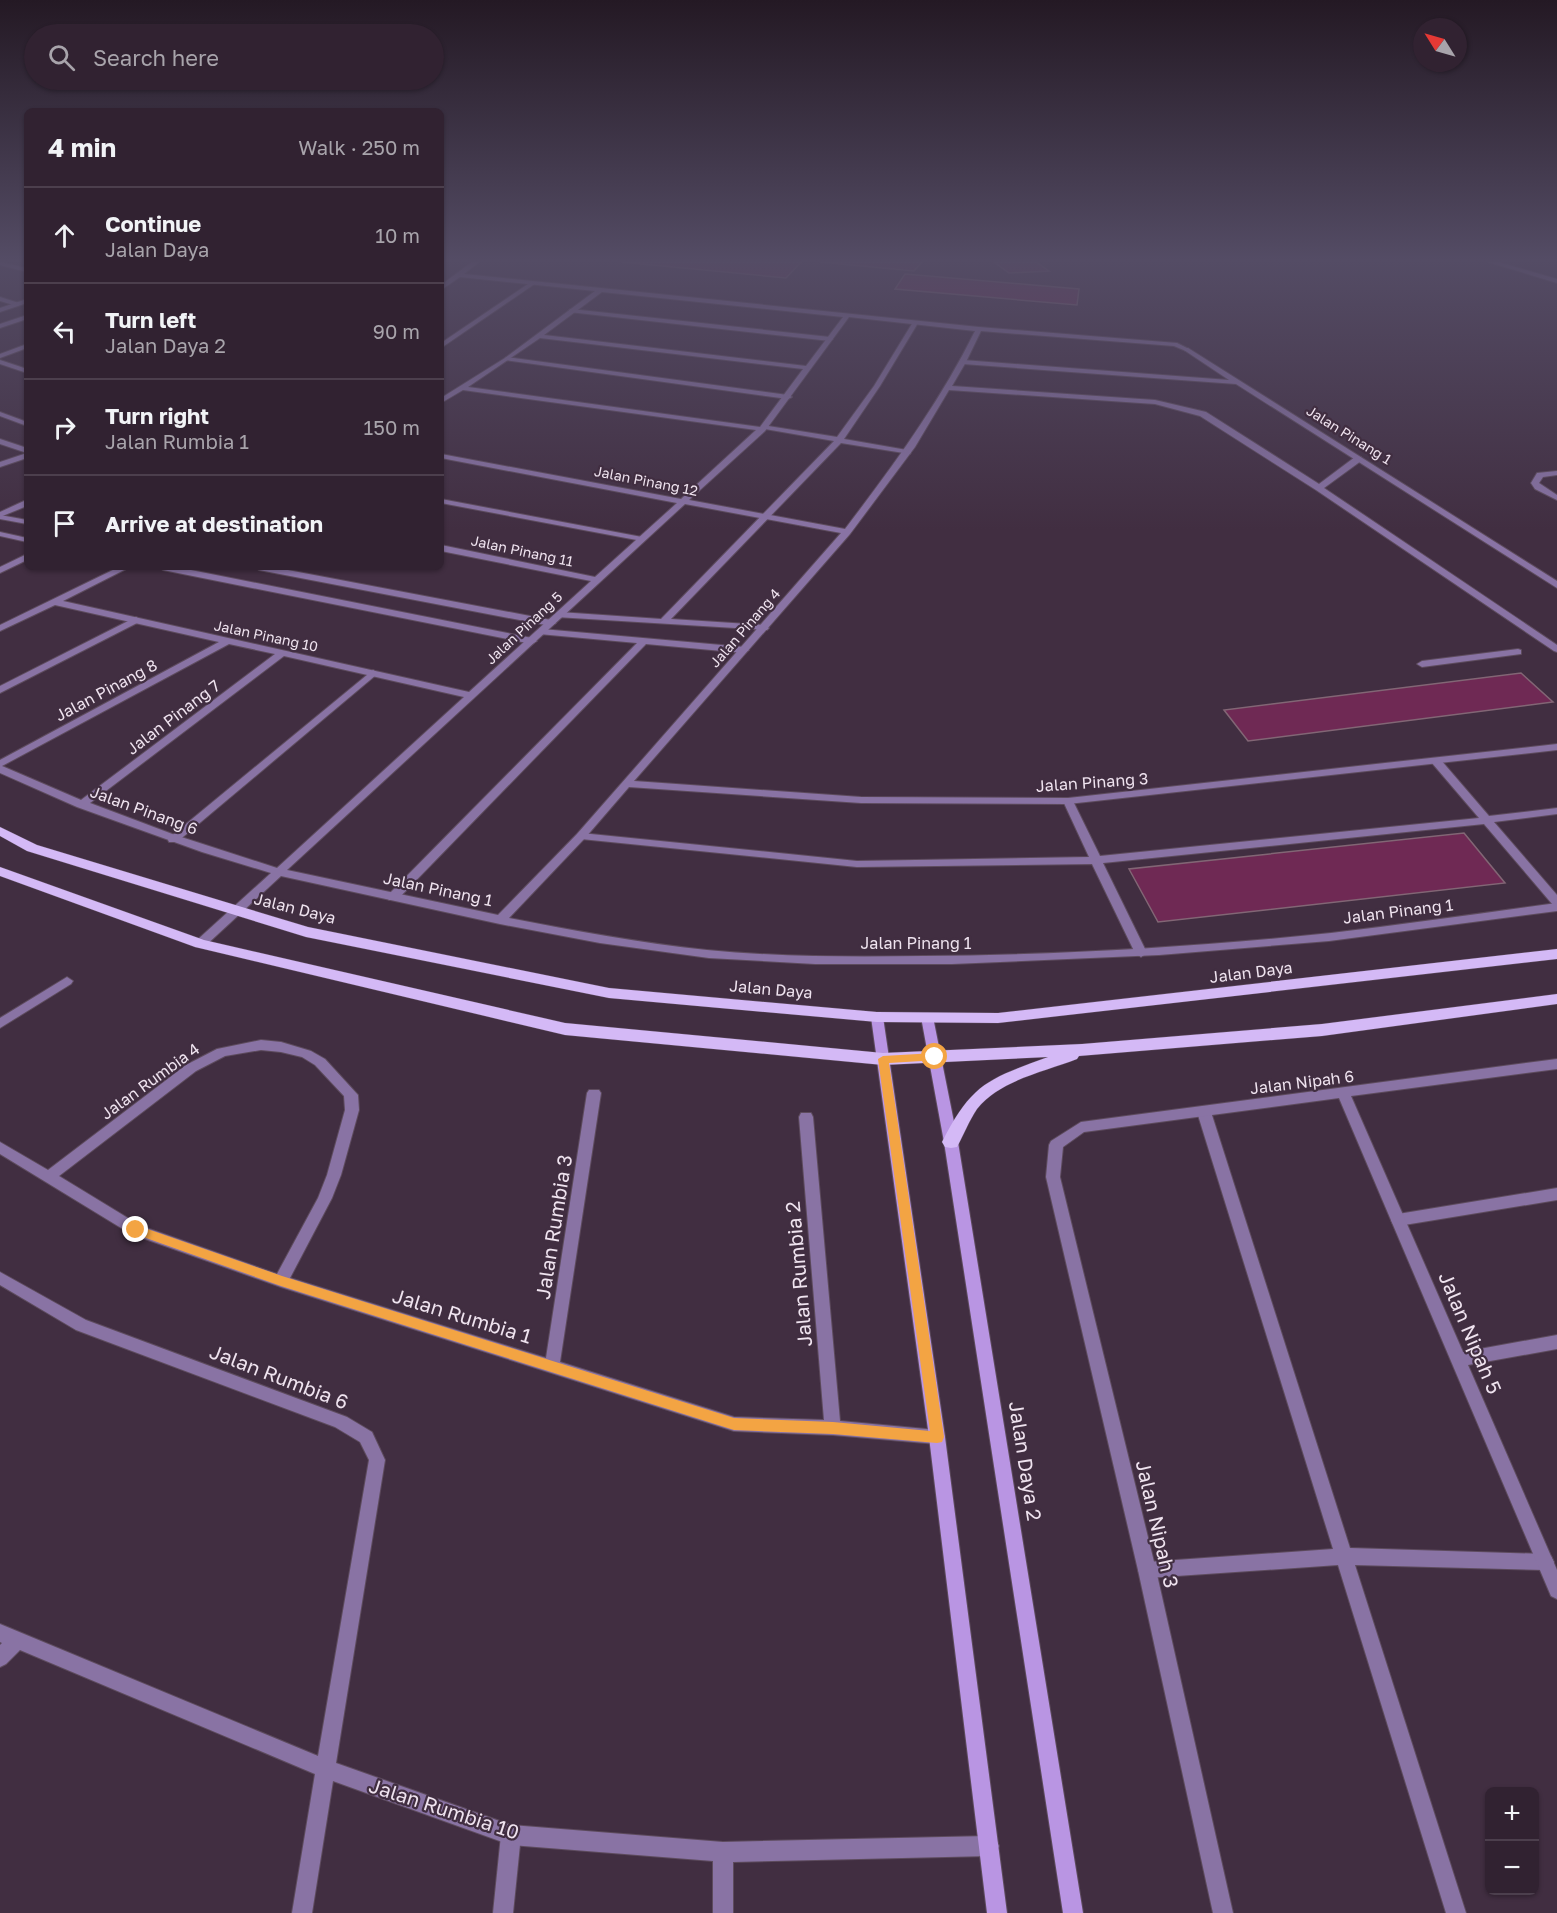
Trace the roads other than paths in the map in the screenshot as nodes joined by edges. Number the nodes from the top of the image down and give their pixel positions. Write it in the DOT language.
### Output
graph roads {
  1 [pos="518,351"];
  2 [pos="668,351"];
  3 [pos="821,351"];
  4 [pos="897,351"];
  5 [pos="968,351"];
  6 [pos="1189,351"];
  7 [pos="507,359"];
  8 [pos="0,362"];
  9 [pos="963,362"];
  10 [pos="809,368"];
  11 [pos="24,369"];
  12 [pos="1236,382"];
  13 [pos="464,388"];
  14 [pos="948,388"];
  15 [pos="788,397"];
  16 [pos="444,399"];
  17 [pos="0,414"];
  18 [pos="24,423"];
  19 [pos="763,428"];
  20 [pos="839,440"];
  21 [pos="0,441"];
  22 [pos="24,452"];
  23 [pos="907,452"];
  24 [pos="24,454"];
  25 [pos="444,457"];
  26 [pos="1358,459"];
  27 [pos="0,465"];
  28 [pos="1557,473"];
  29 [pos="1319,488"];
  30 [pos="1557,498"];
  31 [pos="444,502"];
  32 [pos="682,502"];
  33 [pos="24,504"];
  34 [pos="0,516"];
  35 [pos="765,517"];
  36 [pos="24,521"];
  37 [pos="847,532"];
  38 [pos="0,534"];
  39 [pos="24,539"];
  40 [pos="642,539"];
  41 [pos="444,549"];
  42 [pos="24,558"];
  43 [pos="0,570"];
  44 [pos="120,570"];
  45 [pos="178,570"];
  46 [pos="275,570"];
  47 [pos="597,580"];
  48 [pos="1557,585"];
  49 [pos="55,602"];
  50 [pos="559,615"];
  51 [pos="136,620"];
  52 [pos="663,622"];
  53 [pos="551,623"];
  54 [pos="0,628"];
  55 [pos="764,628"];
  56 [pos="542,632"];
  57 [pos="532,641"];
  58 [pos="644,641"];
  59 [pos="226,642"];
  60 [pos="1557,649"];
  61 [pos="744,650"];
  62 [pos="1518,652"];
  63 [pos="283,653"];
  64 [pos="1422,664"];
  65 [pos="373,673"];
  66 [pos="0,690"];
  67 [pos="472,696"];
  68 [pos="1557,747"];
  69 [pos="1436,761"];
  70 [pos="0,764"];
  71 [pos="0,769"];
  72 [pos="626,784"];
  73 [pos="1068,801"];
  74 [pos="81,805"];
  75 [pos="1557,811"];
  76 [pos="1487,820"];
  77 [pos="0,831"];
  78 [pos="581,836"];
  79 [pos="173,840"];
  80 [pos="1096,860"];
  81 [pos="0,871"];
  82 [pos="280,872"];
  83 [pos="393,897"];
  84 [pos="1557,902"];
  85 [pos="1557,907"];
  86 [pos="237,912"];
  87 [pos="500,920"];
  88 [pos="201,944"];
  89 [pos="1141,953"];
  90 [pos="1557,954"];
  91 [pos="67,981"];
  92 [pos="1557,999"];
  93 [pos="877,1017"];
  94 [pos="927,1017"];
  95 [pos="0,1024"];
  96 [pos="1082,1050"];
  97 [pos="935,1057"];
  98 [pos="883,1059"];
  99 [pos="1557,1064"];
  100 [pos="594,1093"];
  101 [pos="1344,1094"];
  102 [pos="1204,1112"];
  103 [pos="806,1117"];
  104 [pos="951,1142"];
  105 [pos="1056,1145"];
  106 [pos="0,1146"];
  107 [pos="50,1176"];
  108 [pos="1557,1194"];
  109 [pos="1398,1220"];
  110 [pos="0,1278"];
  111 [pos="281,1281"];
  112 [pos="1557,1342"];
  113 [pos="1458,1360"];
  114 [pos="552,1366"];
  115 [pos="833,1428"];
  116 [pos="937,1437"];
  117 [pos="1345,1556"];
  118 [pos="1545,1562"];
  119 [pos="1147,1570"];
  120 [pos="1557,1590"];
  121 [pos="8,1637"];
  122 [pos="0,1658"];
  123 [pos="326,1770"];
  124 [pos="511,1834"];
  125 [pos="989,1846"];
  126 [pos="723,1852"];
  127 [pos="302,1913"];
  128 [pos="503,1913"];
  129 [pos="723,1913"];
  130 [pos="997,1913"];
  131 [pos="1073,1913"];
  132 [pos="1223,1913"];
  133 [pos="1455,1913"];
  1 -- 7 [label="street"];
  2 -- 10 [label="street"];
  3 -- 10 [label="street, Jalan Pinang 5"];
  4 -- 20 [label="street"];
  5 -- 9 [label="street, Jalan Pinang 4"];
  6 -- 12 [label="street, Jalan Pinang 1"];
  7 -- 13 [label="street"];
  7 -- 15 [label="street"];
  8 -- 11 [label="street"];
  9 -- 12 [label="street"];
  9 -- 14 [label="street, Jalan Pinang 4"];
  10 -- 15 [label="street, Jalan Pinang 5"];
  12 -- 26 [label="street, Jalan Pinang 1"];
  13 -- 16 [label="street"];
  13 -- 19 [label="street"];
  14 -- 23 [label="street, Jalan Pinang 4"];
  14 -- 29 [label="street"];
  15 -- 19 [label="street, Jalan Pinang 5"];
  17 -- 18 [label="street"];
  19 -- 20 [label="street"];
  19 -- 32 [label="street, Jalan Pinang 5"];
  20 -- 23 [label="street"];
  20 -- 35 [label="street"];
  21 -- 22 [label="street"];
  23 -- 37 [label="street, Jalan Pinang 4"];
  24 -- 27 [label="street"];
  25 -- 32 [label="street, Jalan Pinang 12"];
  26 -- 29 [label="street"];
  26 -- 48 [label="street, Jalan Pinang 1"];
  28 -- 30 [label="street"];
  29 -- 60 [label="street"];
  31 -- 40 [label="street"];
  32 -- 35 [label="street, Jalan Pinang 12"];
  32 -- 40 [label="street, Jalan Pinang 5"];
  33 -- 34 [label="street"];
  34 -- 36 [label="street"];
  35 -- 37 [label="street, Jalan Pinang 12"];
  35 -- 52 [label="street"];
  37 -- 55 [label="street, Jalan Pinang 4"];
  38 -- 39 [label="street"];
  40 -- 47 [label="street, Jalan Pinang 5"];
  41 -- 47 [label="street, Jalan Pinang 11"];
  42 -- 43 [label="street"];
  44 -- 49 [label="street"];
  45 -- 57 [label="street"];
  46 -- 53 [label="street"];
  47 -- 50 [label="street, Jalan Pinang 5"];
  49 -- 51 [label="street, Jalan Pinang 10"];
  49 -- 54 [label="street"];
  50 -- 52 [label="street"];
  50 -- 53 [label="street, Jalan Pinang 5"];
  51 -- 59 [label="street, Jalan Pinang 10"];
  51 -- 66 [label="street"];
  52 -- 55 [label="street"];
  53 -- 56 [label="street, Jalan Pinang 5"];
  55 -- 61 [label="street, Jalan Pinang 4"];
  56 -- 57 [label="street, Jalan Pinang 5"];
  56 -- 58 [label="street"];
  57 -- 67 [label="street, Jalan Pinang 5"];
  58 -- 61 [label="street"];
  58 -- 83 [label="street"];
  59 -- 63 [label="street, Jalan Pinang 10"];
  59 -- 70 [label="street, Jalan Pinang 8"];
  61 -- 72 [label="street, Jalan Pinang 4"];
  62 -- 64 [label="street"];
  63 -- 65 [label="street, Jalan Pinang 10"];
  63 -- 74 [label="street, Jalan Pinang 7"];
  65 -- 67 [label="street, Jalan Pinang 10"];
  65 -- 79 [label="street"];
  67 -- 82 [label="street, Jalan Pinang 5"];
  68 -- 69 [label="street, Jalan Pinang 3"];
  69 -- 73 [label="street, Jalan Pinang 3"];
  69 -- 76 [label="street"];
  71 -- 74 [label="street, Jalan Pinang 6"];
  72 -- 73 [label="street, Jalan Pinang 3"];
  72 -- 78 [label="street, Jalan Pinang 4"];
  73 -- 80 [label="street"];
  74 -- 79 [label="street, Jalan Pinang 6"];
  75 -- 76 [label="street"];
  76 -- 80 [label="street"];
  76 -- 84 [label="street"];
  77 -- 86 [label="main road, Jalan Daya"];
  78 -- 80 [label="street"];
  78 -- 87 [label="street, Jalan Pinang 4"];
  79 -- 82 [label="street, Jalan Pinang 6"];
  80 -- 89 [label="street"];
  81 -- 88 [label="main road"];
  82 -- 83 [label="street, Jalan Pinang 1"];
  82 -- 86 [label="street, Jalan Pinang 5"];
  83 -- 87 [label="street, Jalan Pinang 1"];
  85 -- 89 [label="street, Jalan Pinang 1"];
  86 -- 88 [label="street, Jalan Pinang 5"];
  86 -- 93 [label="main road, Jalan Daya"];
  87 -- 89 [label="street, Jalan Pinang 1"];
  88 -- 98 [label="main road"];
  90 -- 94 [label="main road, Jalan Daya"];
  91 -- 95 [label="street"];
  92 -- 96 [label="main road"];
  93 -- 94 [label="main road, Jalan Daya"];
  93 -- 98 [label="main road"];
  94 -- 97 [label="main road, Jalan Daya 2"];
  96 -- 97 [label="main road"];
  96 -- 104 [label="main road"];
  97 -- 98 [label="main road"];
  97 -- 104 [label="main road, Jalan Daya 2"];
  98 -- 116 [label="main road"];
  99 -- 101 [label="street, Jalan Nipah 6"];
  100 -- 114 [label="street, Jalan Rumbia 3"];
  101 -- 102 [label="street, Jalan Nipah 6"];
  101 -- 109 [label="street, Jalan Nipah 5"];
  102 -- 105 [label="street, Jalan Nipah 6"];
  102 -- 117 [label="street"];
  103 -- 115 [label="street, Jalan Rumbia 2"];
  104 -- 131 [label="main road, Jalan Daya 2"];
  105 -- 119 [label="street, Jalan Nipah 3"];
  106 -- 107 [label="street, Jalan Rumbia 1"];
  107 -- 111 [label="street, Jalan Rumbia 1"];
  107 -- 111 [label="street, Jalan Rumbia 4"];
  108 -- 109 [label="street"];
  109 -- 113 [label="street, Jalan Nipah 5"];
  110 -- 123 [label="street, Jalan Rumbia 6"];
  111 -- 114 [label="street, Jalan Rumbia 1"];
  112 -- 113 [label="street"];
  113 -- 118 [label="street, Jalan Nipah 5"];
  114 -- 115 [label="street, Jalan Rumbia 1"];
  115 -- 116 [label="street, Jalan Rumbia 1"];
  116 -- 125 [label="main road"];
  117 -- 118 [label="street"];
  117 -- 119 [label="street"];
  117 -- 133 [label="street"];
  118 -- 120 [label="street, Jalan Nipah 5"];
  119 -- 132 [label="street, Jalan Nipah 3"];
  121 -- 122 [label="street"];
  121 -- 123 [label="street, Jalan Rumbia 10"];
  123 -- 124 [label="street, Jalan Rumbia 10"];
  123 -- 127 [label="street, Jalan Rumbia 6"];
  124 -- 126 [label="street, Jalan Rumbia 10"];
  124 -- 128 [label="street"];
  125 -- 126 [label="street, Jalan Rumbia 10"];
  125 -- 130 [label="main road"];
  126 -- 129 [label="street"];
}
